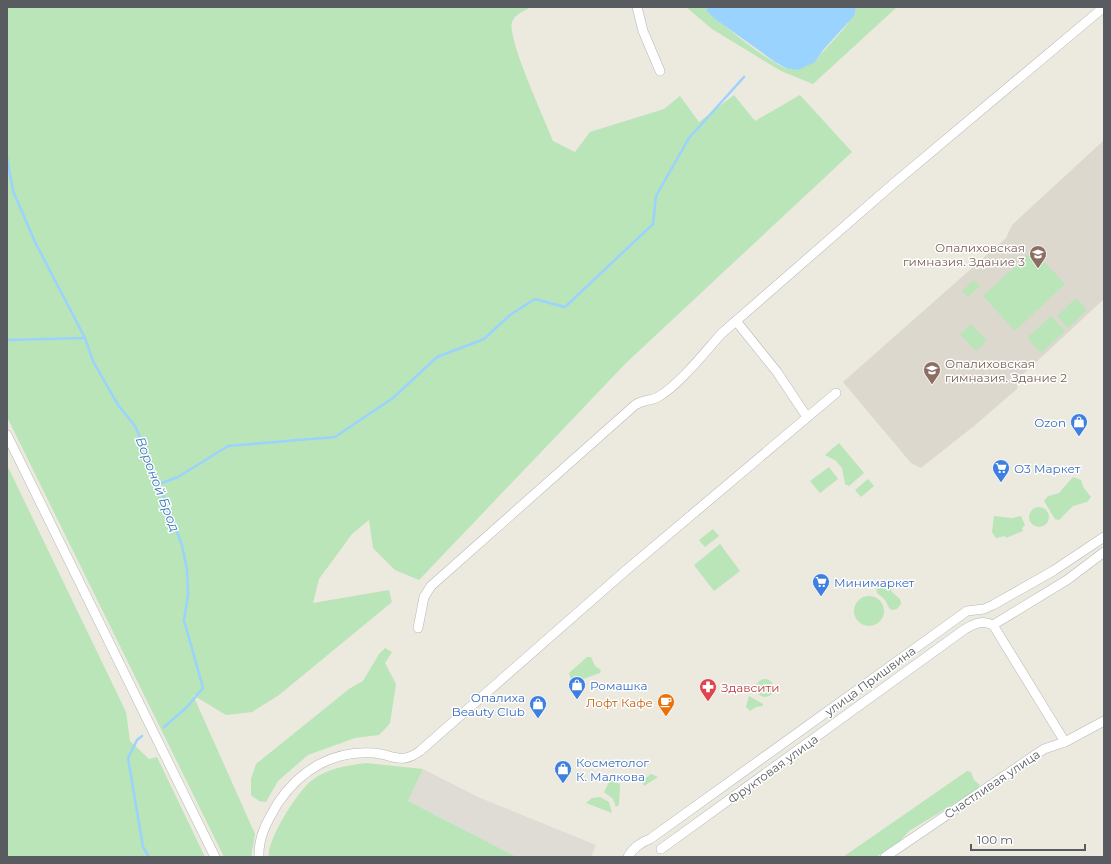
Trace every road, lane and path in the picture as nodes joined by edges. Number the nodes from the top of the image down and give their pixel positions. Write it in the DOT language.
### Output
graph roads {
  1 [pos="637,7"];
  2 [pos="1104,7"];
  3 [pos="660,71"];
  4 [pos="736,321"];
  5 [pos="836,393"];
  6 [pos="807,417"];
  7 [pos="7,435"];
  8 [pos="1104,537"];
  9 [pos="1104,552"];
  10 [pos="993,625"];
  11 [pos="418,628"];
  12 [pos="1104,721"];
  13 [pos="1065,742"];
  14 [pos="644,842"];
  15 [pos="661,849"];
  16 [pos="215,857"];
  17 [pos="259,857"];
  18 [pos="628,857"];
  19 [pos="635,857"];
  20 [pos="885,857"];
  1 -- 3 [label="street"];
  2 -- 4 [label="street"];
  4 -- 6 [label="street"];
  4 -- 11 [label="street"];
  5 -- 6 [label="street"];
  6 -- 17 [label="street"];
  7 -- 16 [label="street"];
  8 -- 14 [label="street, улица Пришвина"];
  9 -- 10 [label="street"];
  10 -- 13 [label="street"];
  10 -- 15 [label="street, Фруктовая улица"];
  12 -- 13 [label="street, Счастливая улица"];
  13 -- 20 [label="street, Счастливая улица"];
  14 -- 18 [label="street, улица Пришвина"];
  14 -- 19 [label="street"];
}
